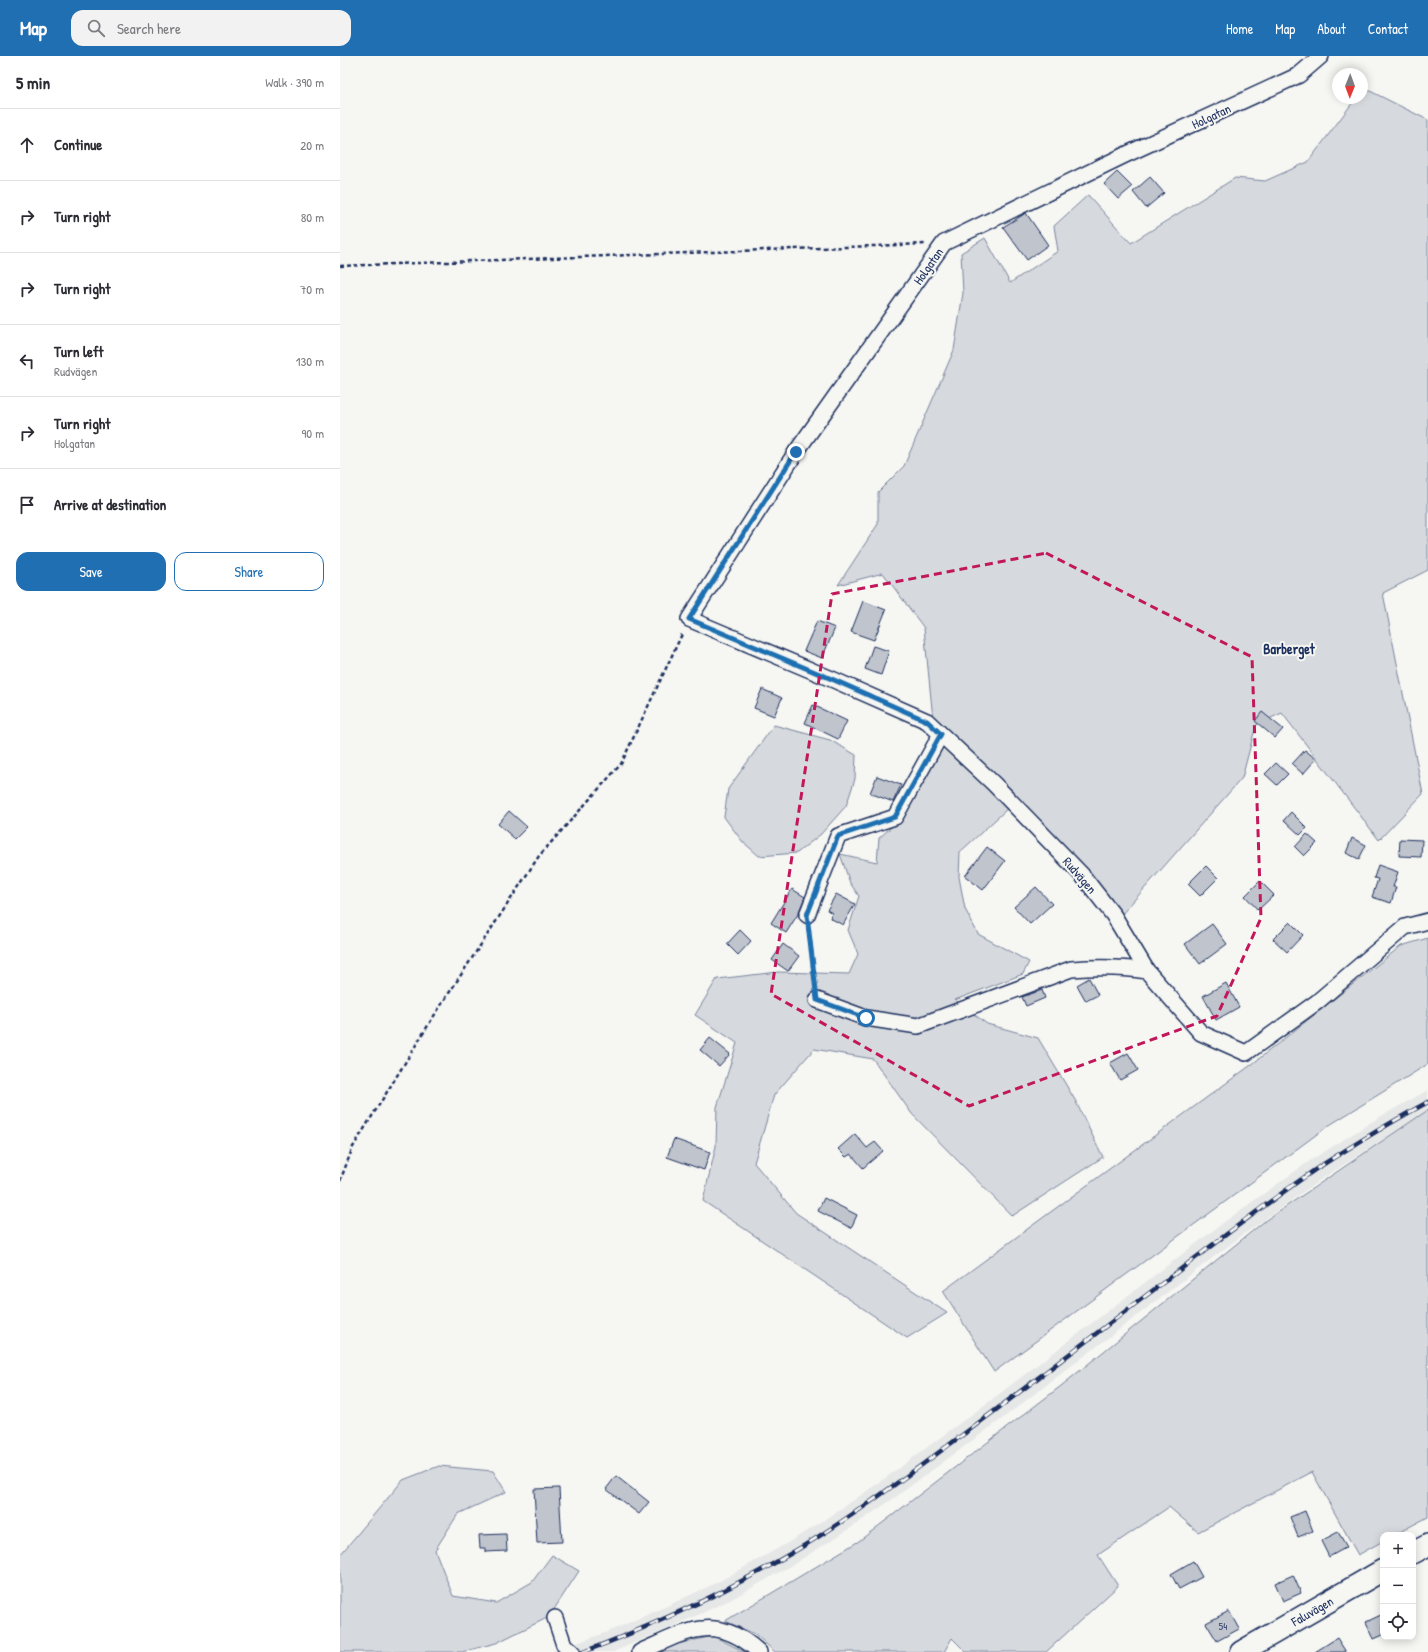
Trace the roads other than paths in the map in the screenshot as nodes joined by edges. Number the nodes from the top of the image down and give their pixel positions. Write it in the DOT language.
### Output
graph roads {
  1 [pos="1321,56"];
  2 [pos="689,619"];
  3 [pos="941,734"];
  4 [pos="807,915"];
  5 [pos="1428,921"];
  6 [pos="1147,971"];
  7 [pos="817,1000"];
  8 [pos="1428,1545"];
  9 [pos="1416,1551"];
  10 [pos="1380,1572"];
  11 [pos="555,1618"];
  12 [pos="572,1652"];
  13 [pos="640,1652"];
  14 [pos="758,1652"];
  15 [pos="1241,1652"];
  1 -- 2 [label="street, Holgatan"];
  2 -- 3 [label="street, Rudvägen"];
  3 -- 4 [label="street"];
  3 -- 6 [label="street, Rudvägen"];
  5 -- 6 [label="street, Rudvägen"];
  6 -- 7 [label="street"];
  8 -- 9 [label="street"];
  10 -- 15 [label="street, Faluvägen"];
  11 -- 12 [label="street"];
  13 -- 14 [label="street"];
}
